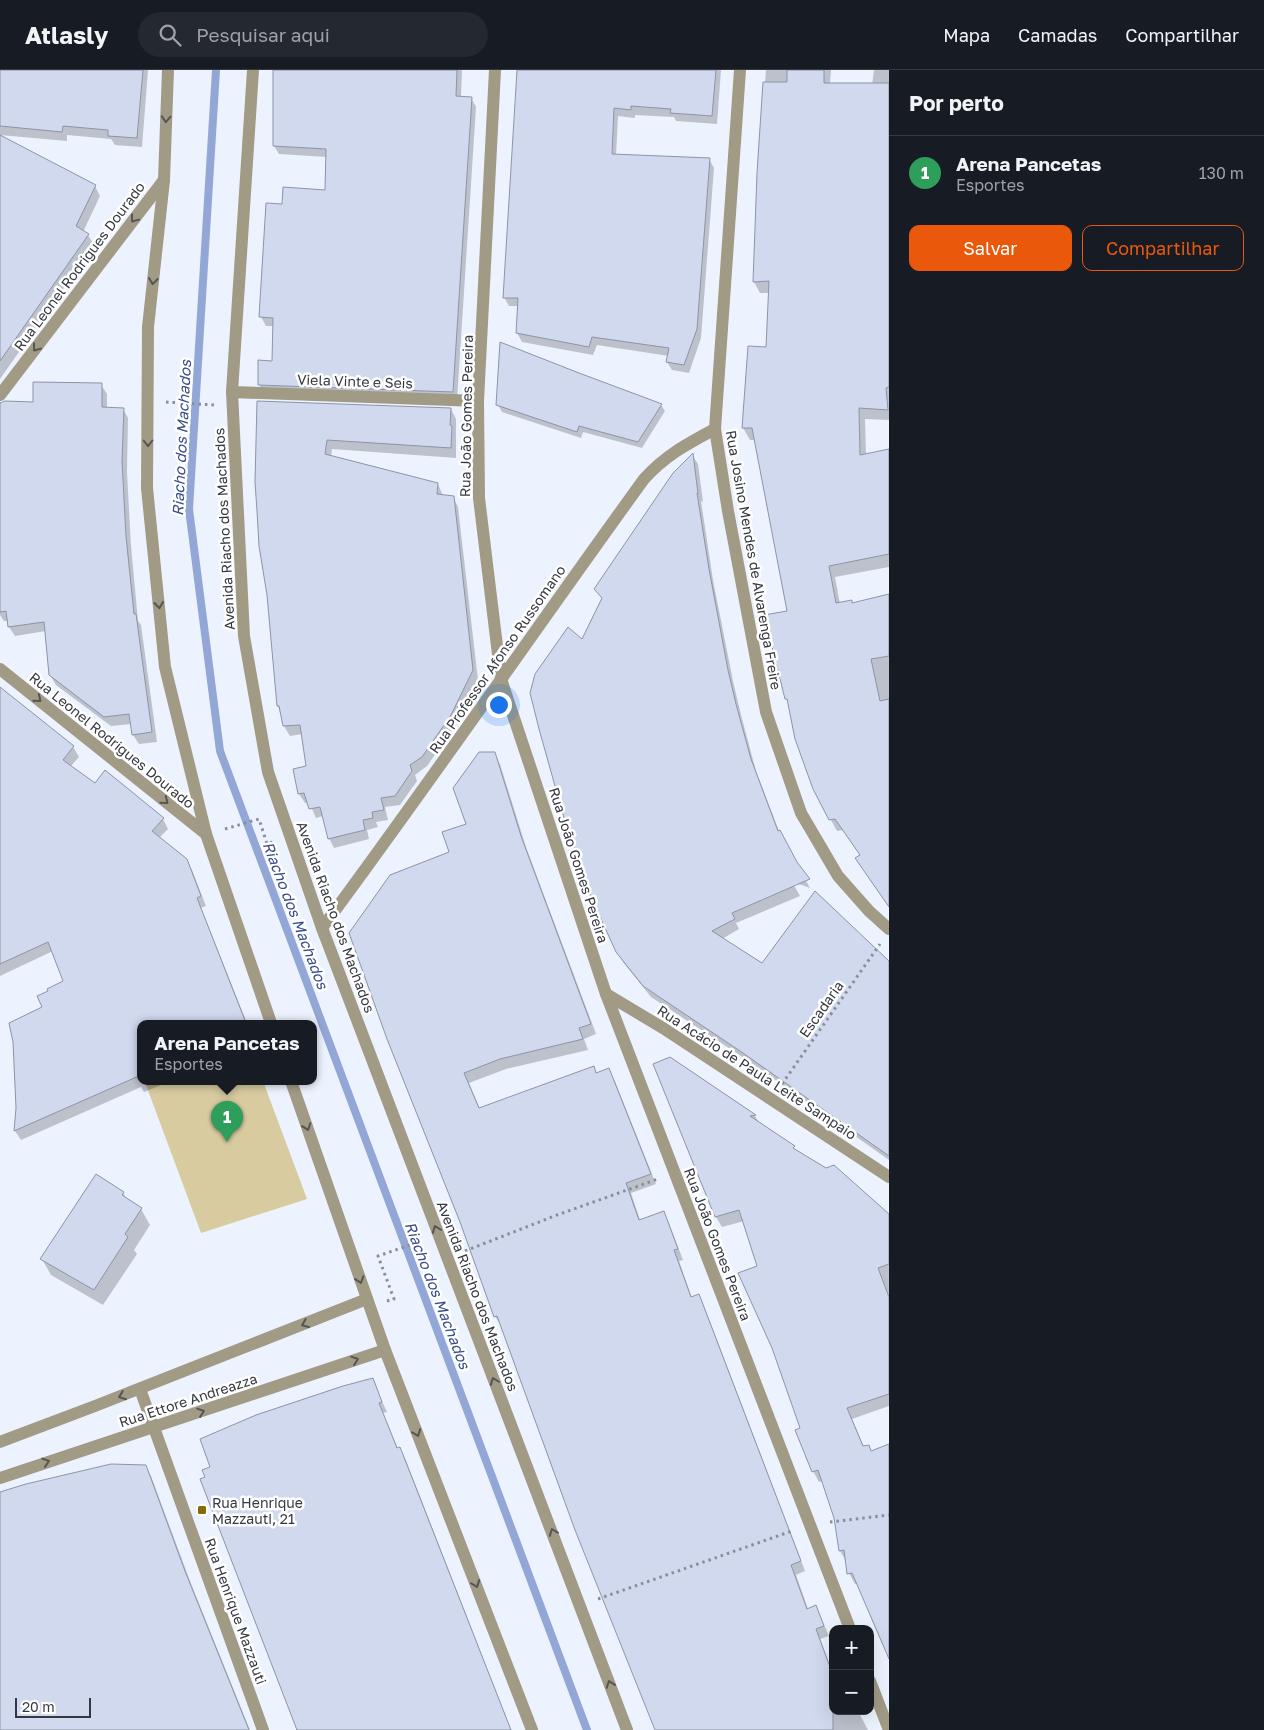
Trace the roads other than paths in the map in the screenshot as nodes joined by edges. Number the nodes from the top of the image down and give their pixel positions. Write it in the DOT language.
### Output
graph roads {
  1 [pos="168,70"];
  2 [pos="253,70"];
  3 [pos="495,70"];
  4 [pos="740,70"];
  5 [pos="164,180"];
  6 [pos="232,392"];
  7 [pos="0,395"];
  8 [pos="478,401"];
  9 [pos="716,428"];
  10 [pos="0,669"];
  11 [pos="501,679"];
  12 [pos="206,834"];
  13 [pos="322,928"];
  14 [pos="886,934"];
  15 [pos="606,994"];
  16 [pos="270,1020"];
  17 [pos="292,1085"];
  18 [pos="889,1177"];
  19 [pos="367,1299"];
  20 [pos="385,1350"];
  21 [pos="140,1389"];
  22 [pos="153,1427"];
  23 [pos="0,1442"];
  24 [pos="0,1478"];
  25 [pos="848,1625"];
  26 [pos="874,1691"];
  27 [pos="263,1730"];
  28 [pos="532,1730"];
  29 [pos="627,1730"];
  30 [pos="889,1730"];
  1 -- 5 [label="street, one-way"];
  2 -- 6 [label="street, Avenida Riacho dos Machados"];
  3 -- 8 [label="street, Rua João Gomes Pereira"];
  4 -- 9 [label="street, Rua Josino Mendes de Alvarenga Freire"];
  5 -- 7 [label="street, Rua Leonel Rodrigues Dourado, one-way"];
  5 -- 12 [label="street, one-way"];
  6 -- 8 [label="street, Viela Vinte e Seis"];
  6 -- 13 [label="street, Avenida Riacho dos Machados"];
  8 -- 11 [label="street, Rua João Gomes Pereira"];
  9 -- 11 [label="street, Rua Professor Afonso Russomano"];
  9 -- 14 [label="street, Rua Josino Mendes de Alvarenga Freire"];
  10 -- 12 [label="street, Rua Leonel Rodrigues Dourado, one-way"];
  11 -- 13 [label="street, Rua Professor Afonso Russomano"];
  11 -- 15 [label="street, Rua João Gomes Pereira"];
  12 -- 16 [label="street"];
  29 -- 13 [label="street, Avenida Riacho dos Machados, one-way"];
  15 -- 18 [label="street, Rua Acácio de Paula Leite Sampaio"];
  15 -- 25 [label="street, Rua João Gomes Pereira"];
  17 -- 19 [label="street, one-way"];
  19 -- 20 [label="street"];
  19 -- 21 [label="street, Rua Ettore Andreazza, one-way"];
  22 -- 20 [label="street, Rua Ettore Andreazza, one-way"];
  20 -- 28 [label="street, one-way"];
  21 -- 22 [label="street, Rua Henrique Mazzauti"];
  21 -- 23 [label="street, Rua Ettore Andreazza, one-way"];
  24 -- 22 [label="street, Rua Ettore Andreazza, one-way"];
  22 -- 27 [label="street, Rua Henrique Mazzauti"];
  26 -- 30 [label="street"];
}
